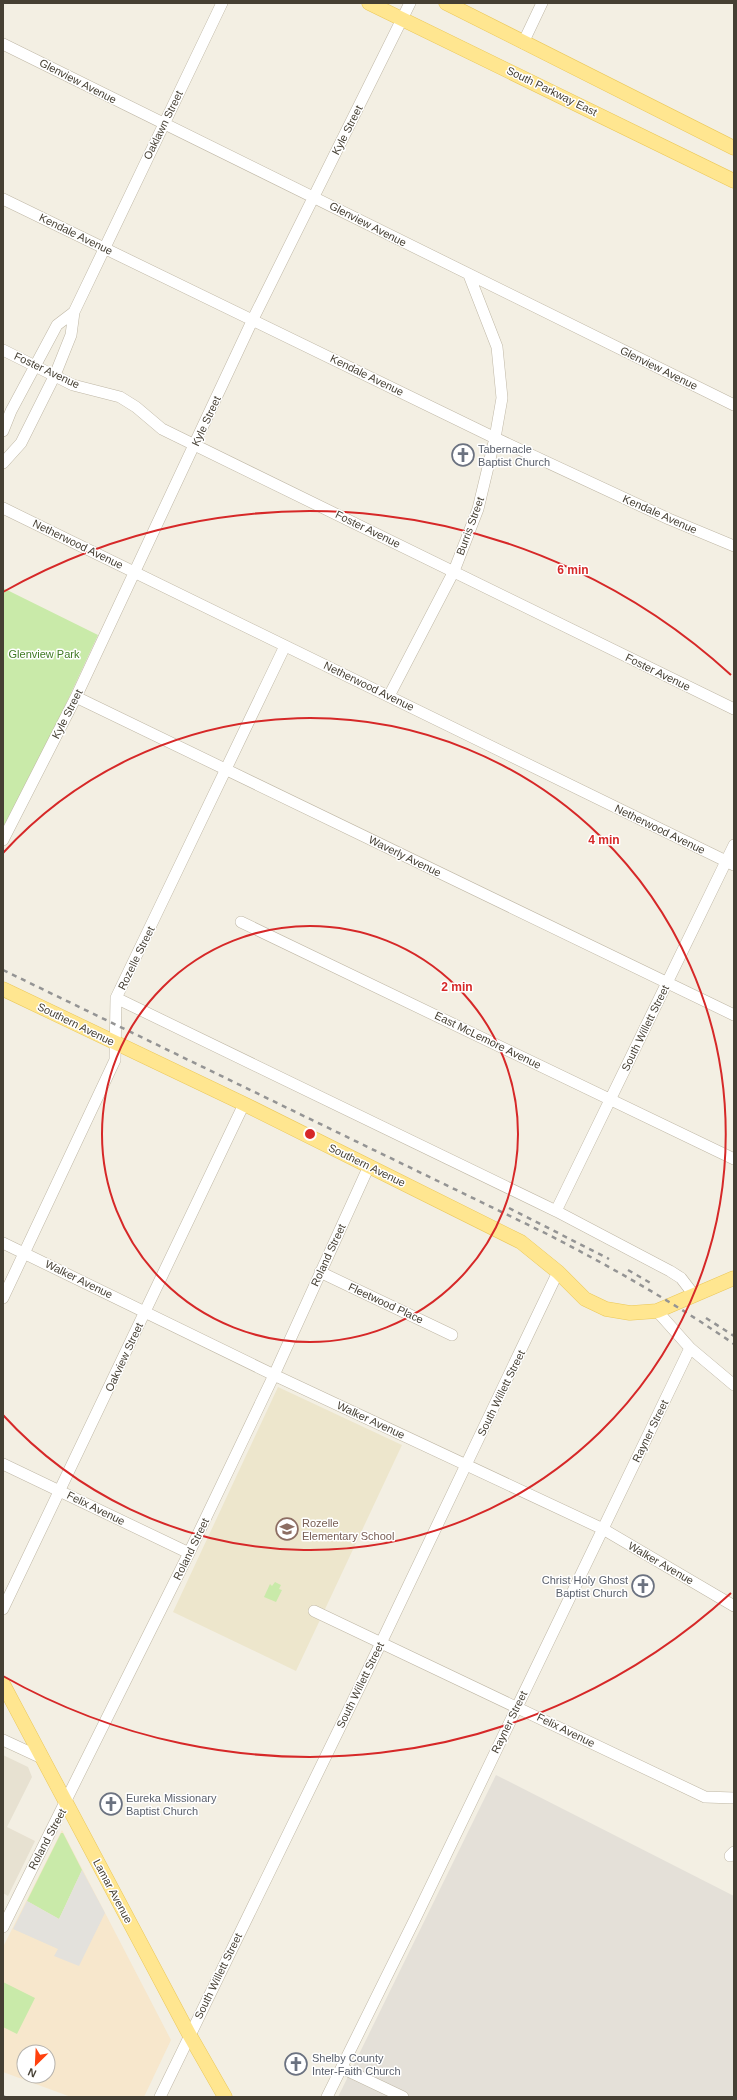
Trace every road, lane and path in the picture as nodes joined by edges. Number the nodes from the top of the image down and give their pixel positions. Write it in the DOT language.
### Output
graph roads {
  1 [pos="222,3"];
  2 [pos="370,3"];
  3 [pos="410,3"];
  4 [pos="446,3"];
  5 [pos="542,3"];
  6 [pos="404,20"];
  7 [pos="523,43"];
  8 [pos="3,44"];
  9 [pos="164,124"];
  10 [pos="734,148"];
  11 [pos="734,181"];
  12 [pos="314,197"];
  13 [pos="3,199"];
  14 [pos="104,247"];
  15 [pos="469,275"];
  16 [pos="74,312"];
  17 [pos="253,319"];
  18 [pos="3,350"];
  19 [pos="36,366"];
  20 [pos="55,375"];
  21 [pos="734,405"];
  22 [pos="3,430"];
  23 [pos="495,438"];
  24 [pos="195,444"];
  25 [pos="3,463"];
  26 [pos="3,508"];
  27 [pos="734,546"];
  28 [pos="134,571"];
  29 [pos="454,571"];
  30 [pos="285,646"];
  31 [pos="389,696"];
  32 [pos="76,697"];
  33 [pos="734,709"];
  34 [pos="226,770"];
  35 [pos="3,840"];
  36 [pos="734,845"];
  37 [pos="730,863"];
  38 [pos="241,922"];
  39 [pos="667,983"];
  40 [pos="3,989"];
  41 [pos="116,998"];
  42 [pos="734,1015"];
  43 [pos="116,1043"];
  44 [pos="610,1099"];
  45 [pos="244,1104"];
  46 [pos="734,1159"];
  47 [pos="370,1166"];
  48 [pos="556,1211"];
  49 [pos="3,1243"];
  50 [pos="24,1253"];
  51 [pos="320,1272"];
  52 [pos="558,1272"];
  53 [pos="734,1278"];
  54 [pos="694,1295"];
  55 [pos="3,1298"];
  56 [pos="657,1311"];
  57 [pos="146,1312"];
  58 [pos="452,1335"];
  59 [pos="690,1348"];
  60 [pos="274,1375"];
  61 [pos="734,1385"];
  62 [pos="3,1464"];
  63 [pos="466,1466"];
  64 [pos="60,1491"];
  65 [pos="603,1529"];
  66 [pos="189,1553"];
  67 [pos="734,1606"];
  68 [pos="3,1609"];
  69 [pos="314,1611"];
  70 [pos="381,1642"];
  71 [pos="3,1684"];
  72 [pos="517,1706"];
  73 [pos="3,1740"];
  74 [pos="44,1759"];
  75 [pos="734,1798"];
  76 [pos="66,1804"];
  77 [pos="7,1907"];
  78 [pos="3,1927"];
  79 [pos="189,2034"];
  80 [pos="342,2068"];
  81 [pos="160,2097"];
  82 [pos="225,2097"];
  83 [pos="327,2097"];
  84 [pos="403,2097"];
  1 -- 9 [label="street, Oaklawn Street"];
  2 -- 6 [label="main road, South Parkway East"];
  3 -- 6 [label="street, Kyle Street"];
  4 -- 7 [label="main road"];
  5 -- 7 [label="street"];
  6 -- 11 [label="main road, South Parkway East"];
  6 -- 12 [label="street, Kyle Street"];
  7 -- 10 [label="main road"];
  8 -- 9 [label="street, Glenview Avenue"];
  9 -- 12 [label="street, Glenview Avenue"];
  9 -- 14 [label="street, Oaklawn Street"];
  12 -- 15 [label="street, Glenview Avenue"];
  12 -- 17 [label="street, Kyle Street"];
  13 -- 14 [label="street, Kendale Avenue"];
  14 -- 16 [label="street, Oaklawn Street"];
  14 -- 17 [label="street, Kendale Avenue"];
  15 -- 21 [label="street, Glenview Avenue"];
  15 -- 23 [label="street, Burris Street"];
  16 -- 19 [label="street"];
  16 -- 20 [label="street"];
  17 -- 23 [label="street, Kendale Avenue"];
  17 -- 24 [label="street, Kyle Street"];
  18 -- 19 [label="street, Foster Avenue"];
  19 -- 20 [label="street, Foster Avenue"];
  19 -- 22 [label="street"];
  20 -- 24 [label="street, Foster Avenue"];
  20 -- 25 [label="street"];
  23 -- 27 [label="street, Kendale Avenue"];
  23 -- 29 [label="street, Burris Street"];
  24 -- 28 [label="street, Kyle Street"];
  24 -- 29 [label="street, Foster Avenue"];
  26 -- 28 [label="street, Netherwood Avenue"];
  28 -- 30 [label="street, Netherwood Avenue"];
  28 -- 32 [label="street, Kyle Street"];
  29 -- 31 [label="street, Burris Street"];
  29 -- 33 [label="street, Foster Avenue"];
  30 -- 31 [label="street, Netherwood Avenue"];
  30 -- 34 [label="street, Rozelle Street"];
  31 -- 37 [label="street, Netherwood Avenue"];
  32 -- 34 [label="street, Waverly Avenue"];
  32 -- 35 [label="street, Kyle Street"];
  34 -- 39 [label="street, Waverly Avenue"];
  34 -- 41 [label="street, Rozelle Street"];
  36 -- 37 [label="street, South Willett Street"];
  37 -- 39 [label="street, South Willett Street"];
  38 -- 44 [label="street, East McLemore Avenue"];
  39 -- 42 [label="street, Waverly Avenue"];
  39 -- 44 [label="street, South Willett Street"];
  40 -- 43 [label="main road, Southern Avenue"];
  41 -- 43 [label="street, Rozelle Street"];
  41 -- 48 [label="street"];
  43 -- 45 [label="main road, Southern Avenue"];
  43 -- 50 [label="street, Rozelle Street"];
  44 -- 46 [label="street, East McLemore Avenue"];
  44 -- 48 [label="street, South Willett Street"];
  45 -- 47 [label="main road, Southern Avenue"];
  45 -- 57 [label="street, Oakview Street"];
  47 -- 51 [label="street, Roland Street"];
  47 -- 52 [label="main road, Southern Avenue"];
  48 -- 54 [label="street"];
  49 -- 50 [label="street, Walker Avenue"];
  50 -- 55 [label="street, Rozelle Street"];
  50 -- 57 [label="street, Walker Avenue"];
  51 -- 58 [label="street, Fleetwood Place"];
  51 -- 60 [label="street, Roland Street"];
  52 -- 56 [label="main road, Southern Avenue"];
  52 -- 63 [label="street, South Willett Street"];
  53 -- 54 [label="main road"];
  54 -- 56 [label="main road, Southern Avenue"];
  56 -- 59 [label="street"];
  57 -- 60 [label="street, Walker Avenue"];
  57 -- 64 [label="street, Oakview Street"];
  59 -- 61 [label="street"];
  59 -- 65 [label="street, Rayner Street"];
  60 -- 63 [label="street, Walker Avenue"];
  60 -- 66 [label="street, Roland Street"];
  62 -- 64 [label="street, Felix Avenue"];
  63 -- 65 [label="street, Walker Avenue"];
  63 -- 70 [label="street, South Willett Street"];
  64 -- 66 [label="street, Felix Avenue"];
  64 -- 68 [label="street, Oakview Street"];
  65 -- 67 [label="street, Walker Avenue"];
  65 -- 72 [label="street, Rayner Street"];
  66 -- 76 [label="street, Roland Street"];
  69 -- 70 [label="street, Felix Avenue"];
  70 -- 72 [label="street, Felix Avenue"];
  70 -- 79 [label="street, South Willett Street"];
  71 -- 74 [label="main road, Lamar Avenue"];
  72 -- 75 [label="street, Felix Avenue"];
  72 -- 80 [label="street, Rayner Street"];
  73 -- 74 [label="street"];
  74 -- 76 [label="main road, Lamar Avenue"];
  76 -- 77 [label="street, Roland Street"];
  76 -- 79 [label="main road, Lamar Avenue"];
  77 -- 78 [label="street, Roland Street"];
  79 -- 81 [label="street, South Willett Street"];
  79 -- 82 [label="main road, Lamar Avenue"];
  80 -- 83 [label="street, Rayner Street"];
  80 -- 84 [label="street"];
}
